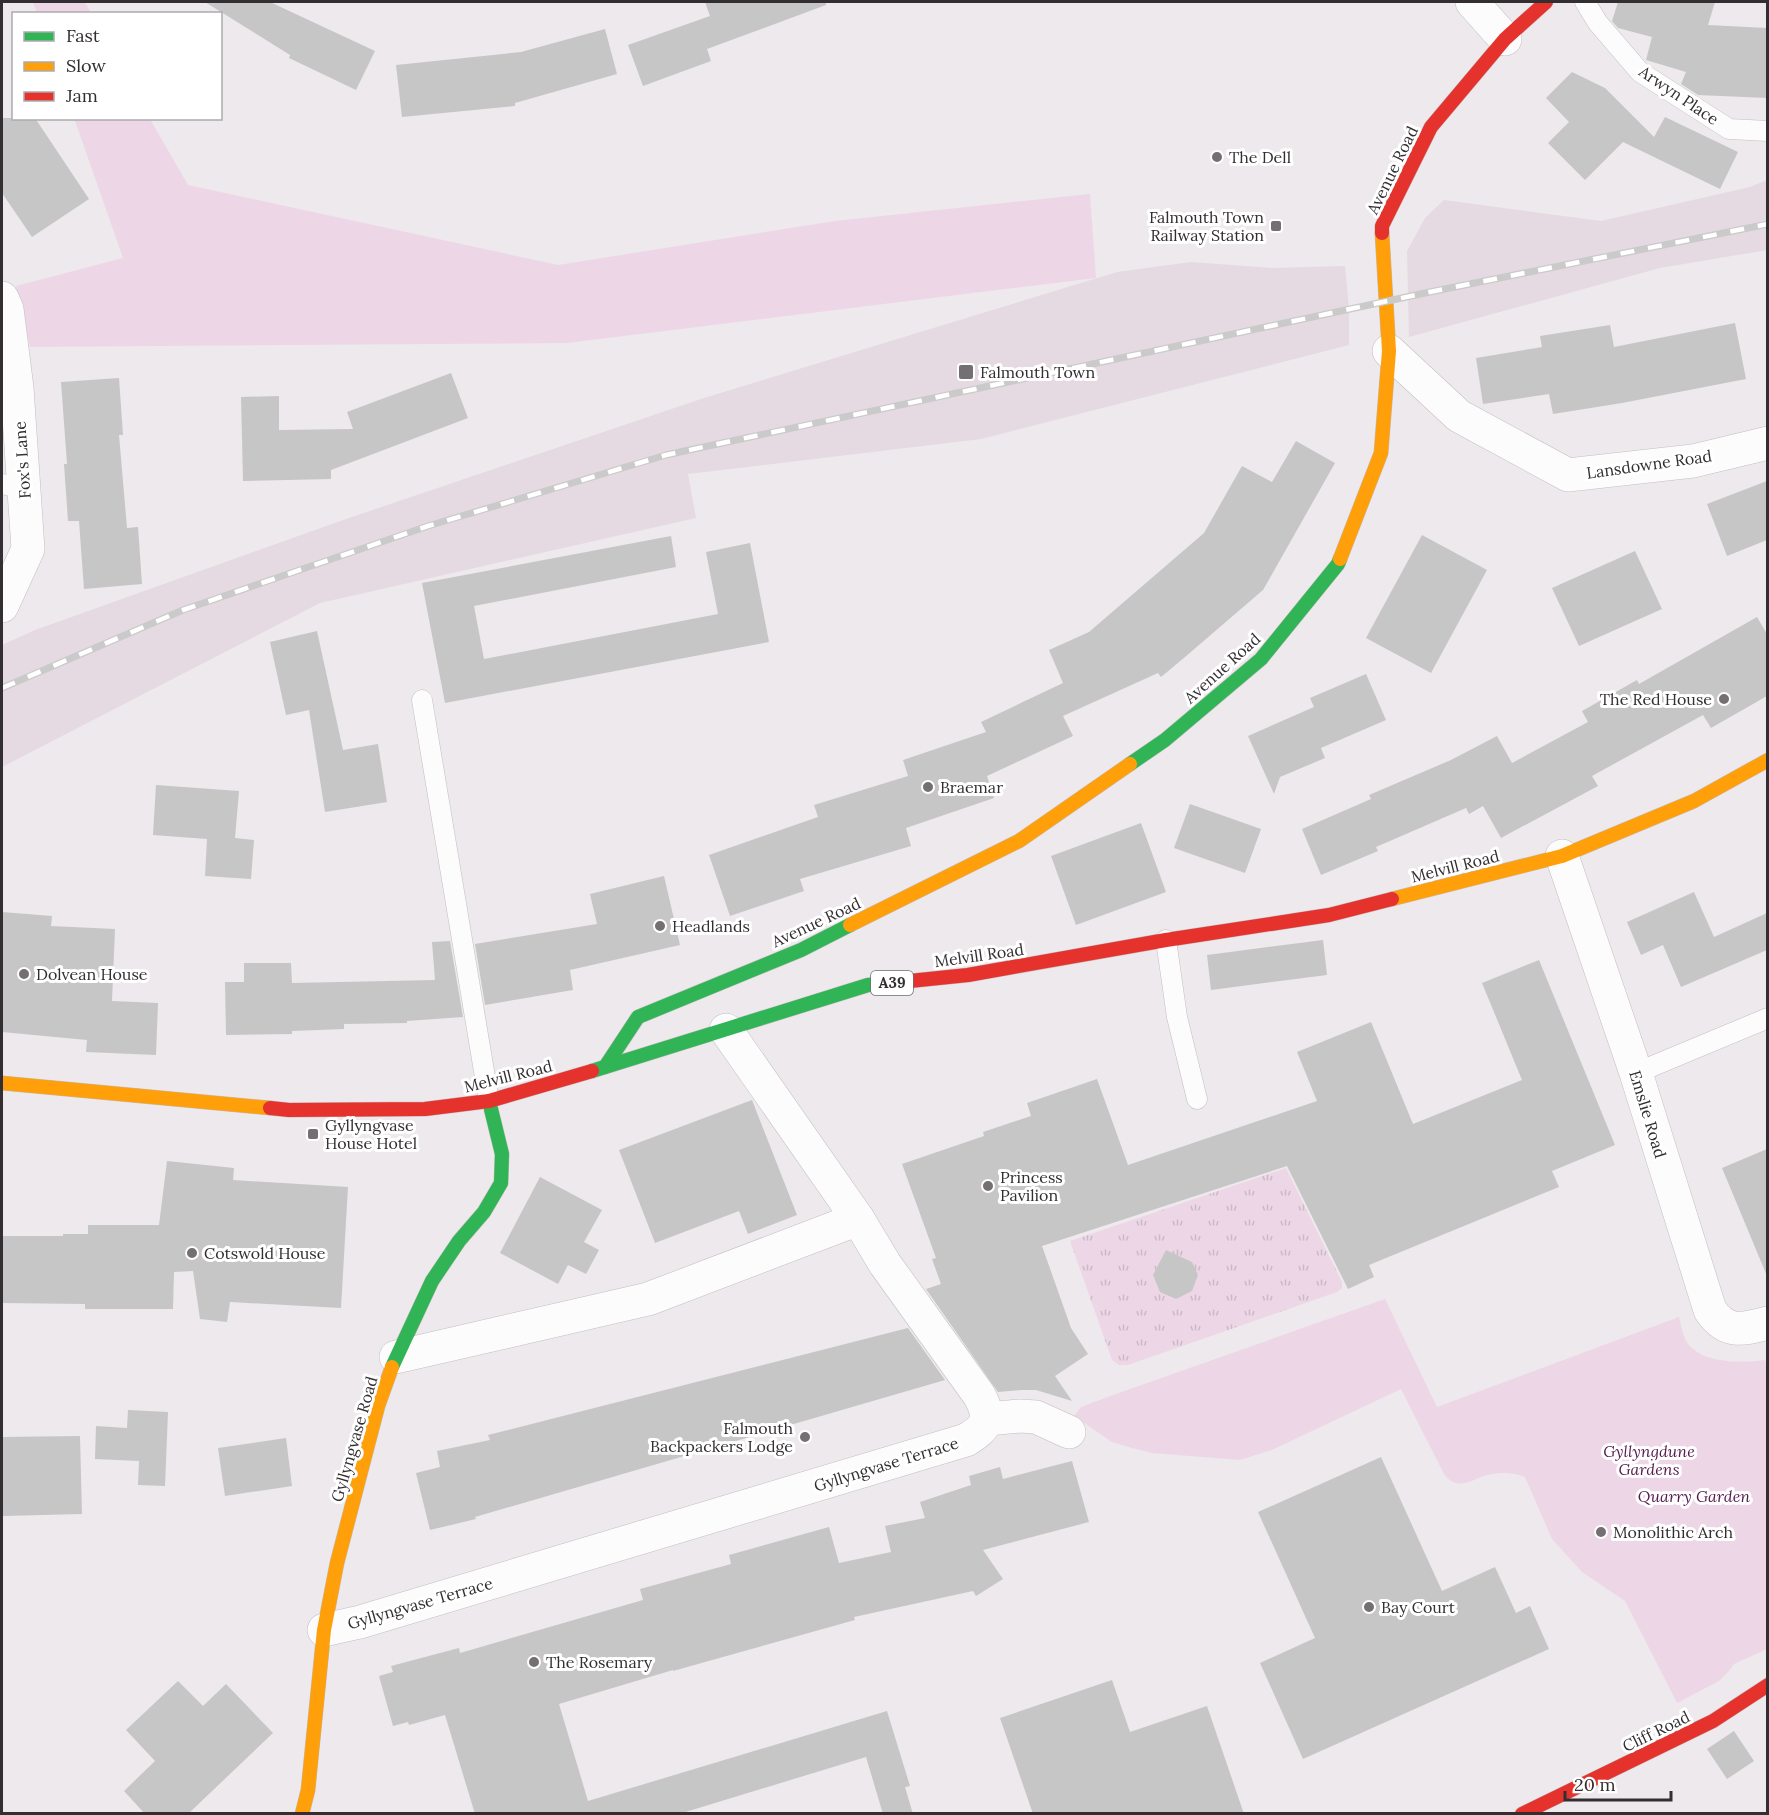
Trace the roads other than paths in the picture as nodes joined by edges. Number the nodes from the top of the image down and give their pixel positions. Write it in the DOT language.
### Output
graph roads {
  1 [pos="1472,2"];
  2 [pos="1546,2"];
  3 [pos="1585,2"];
  4 [pos="1505,39"];
  5 [pos="1767,131"];
  6 [pos="4,303"];
  7 [pos="1389,351"];
  8 [pos="1767,443"];
  9 [pos="13,486"];
  10 [pos="2,606"];
  11 [pos="422,700"];
  12 [pos="1767,760"];
  13 [pos="1562,856"];
  14 [pos="1166,940"];
  15 [pos="1767,1018"];
  16 [pos="726,1030"];
  17 [pos="605,1067"];
  18 [pos="1636,1073"];
  19 [pos="2,1083"];
  20 [pos="1197,1099"];
  21 [pos="489,1101"];
  22 [pos="858,1219"];
  23 [pos="1767,1323"];
  24 [pos="396,1358"];
  25 [pos="987,1419"];
  26 [pos="1069,1432"];
  27 [pos="324,1630"];
  28 [pos="1767,1685"];
  29 [pos="302,1814"];
  30 [pos="1522,1814"];
  1 -- 4 [label="street"];
  2 -- 4 [label="street, Avenue Road"];
  3 -- 5 [label="lane, Arwyn Place"];
  4 -- 7 [label="street, Avenue Road"];
  6 -- 9 [label="street, Fox's Lane"];
  7 -- 8 [label="street, Lansdowne Road"];
  7 -- 17 [label="street, Avenue Road"];
  9 -- 10 [label="street, Fox's Lane"];
  11 -- 21 [label="lane"];
  12 -- 13 [label="street, Melvill Road / A39"];
  13 -- 14 [label="street, Melvill Road / A39"];
  13 -- 18 [label="street, Emslie Road"];
  14 -- 16 [label="street, Melvill Road / A39"];
  14 -- 20 [label="lane"];
  15 -- 18 [label="lane"];
  16 -- 17 [label="street, Melvill Road / A39"];
  16 -- 22 [label="street"];
  17 -- 21 [label="street, Melvill Road / A39"];
  18 -- 23 [label="street, Emslie Road"];
  19 -- 21 [label="street, Melvill Road / A39"];
  21 -- 24 [label="street, Gyllyngvase Road"];
  22 -- 24 [label="street"];
  22 -- 25 [label="street"];
  24 -- 27 [label="street, Gyllyngvase Road"];
  25 -- 26 [label="street"];
  25 -- 27 [label="street, Gyllyngvase Terrace"];
  27 -- 29 [label="street, Gyllyngvase Road"];
  28 -- 30 [label="street, Cliff Road"];
}
